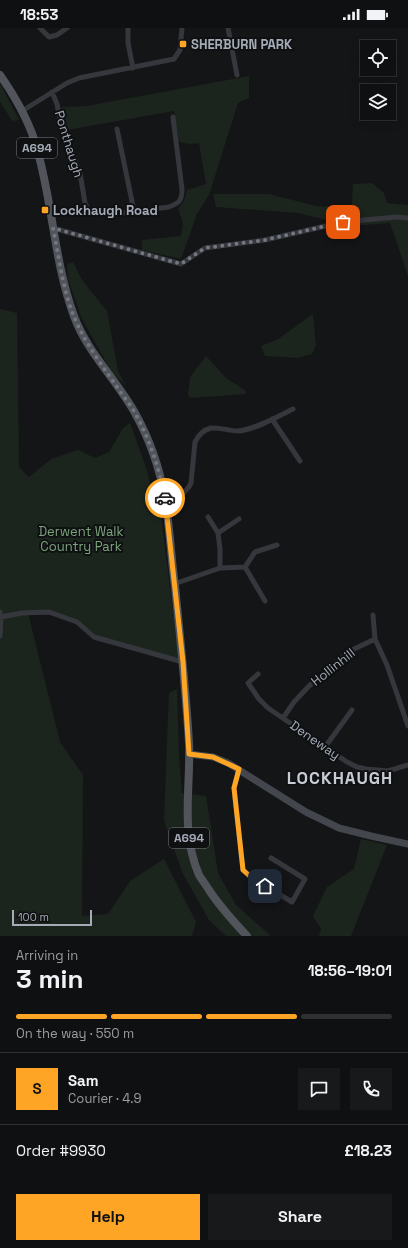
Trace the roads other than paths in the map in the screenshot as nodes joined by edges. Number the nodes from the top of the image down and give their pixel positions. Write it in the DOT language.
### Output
graph roads {
  1 [pos="40,28"];
  2 [pos="67,28"];
  3 [pos="128,28"];
  4 [pos="182,28"];
  5 [pos="228,28"];
  6 [pos="133,68"];
  7 [pos="237,75"];
  8 [pos="0,76"];
  9 [pos="52,92"];
  10 [pos="22,110"];
  11 [pos="173,117"];
  12 [pos="117,129"];
  13 [pos="134,211"];
  14 [pos="408,218"];
  15 [pos="53,228"];
  16 [pos="293,409"];
  17 [pos="272,419"];
  18 [pos="300,461"];
  19 [pos="165,500"];
  20 [pos="208,517"];
  21 [pos="239,519"];
  22 [pos="218,533"];
  23 [pos="277,545"];
  24 [pos="245,567"];
  25 [pos="220,568"];
  26 [pos="174,584"];
  27 [pos="265,602"];
  28 [pos="2,615"];
  29 [pos="373,615"];
  30 [pos="0,636"];
  31 [pos="375,639"];
  32 [pos="183,662"];
  33 [pos="258,674"];
  34 [pos="352,710"];
  35 [pos="283,718"];
  36 [pos="408,726"];
  37 [pos="325,747"];
  38 [pos="189,754"];
  39 [pos="408,765"];
  40 [pos="239,769"];
  41 [pos="408,844"];
  42 [pos="271,858"];
  43 [pos="247,936"];
  1 -- 2 [label="street"];
  3 -- 6 [label="street"];
  4 -- 6 [label="street"];
  5 -- 7 [label="street"];
  6 -- 9 [label="street"];
  8 -- 10 [label="main road, A694"];
  9 -- 10 [label="street"];
  9 -- 13 [label="street, Ponthaugh"];
  10 -- 15 [label="main road, A694"];
  11 -- 13 [label="street, Ponthaugh"];
  12 -- 13 [label="street"];
  14 -- 15 [label="street"];
  15 -- 19 [label="main road, A694"];
  16 -- 17 [label="street"];
  17 -- 18 [label="street"];
  17 -- 19 [label="street"];
  19 -- 26 [label="main road, A694"];
  20 -- 22 [label="street"];
  21 -- 22 [label="street"];
  22 -- 25 [label="street"];
  23 -- 24 [label="street"];
  24 -- 25 [label="street"];
  24 -- 27 [label="street"];
  25 -- 26 [label="street"];
  26 -- 32 [label="main road, A694"];
  28 -- 30 [label="street"];
  28 -- 32 [label="street"];
  29 -- 31 [label="street"];
  31 -- 35 [label="street, Hollinhill"];
  31 -- 36 [label="street"];
  32 -- 38 [label="main road, A694"];
  33 -- 35 [label="street, Deneway"];
  34 -- 37 [label="street"];
  35 -- 37 [label="street, Deneway"];
  37 -- 39 [label="street, Deneway"];
  38 -- 40 [label="street"];
  38 -- 43 [label="main road, A694"];
  40 -- 41 [label="street"];
  40 -- 42 [label="street"];
}
